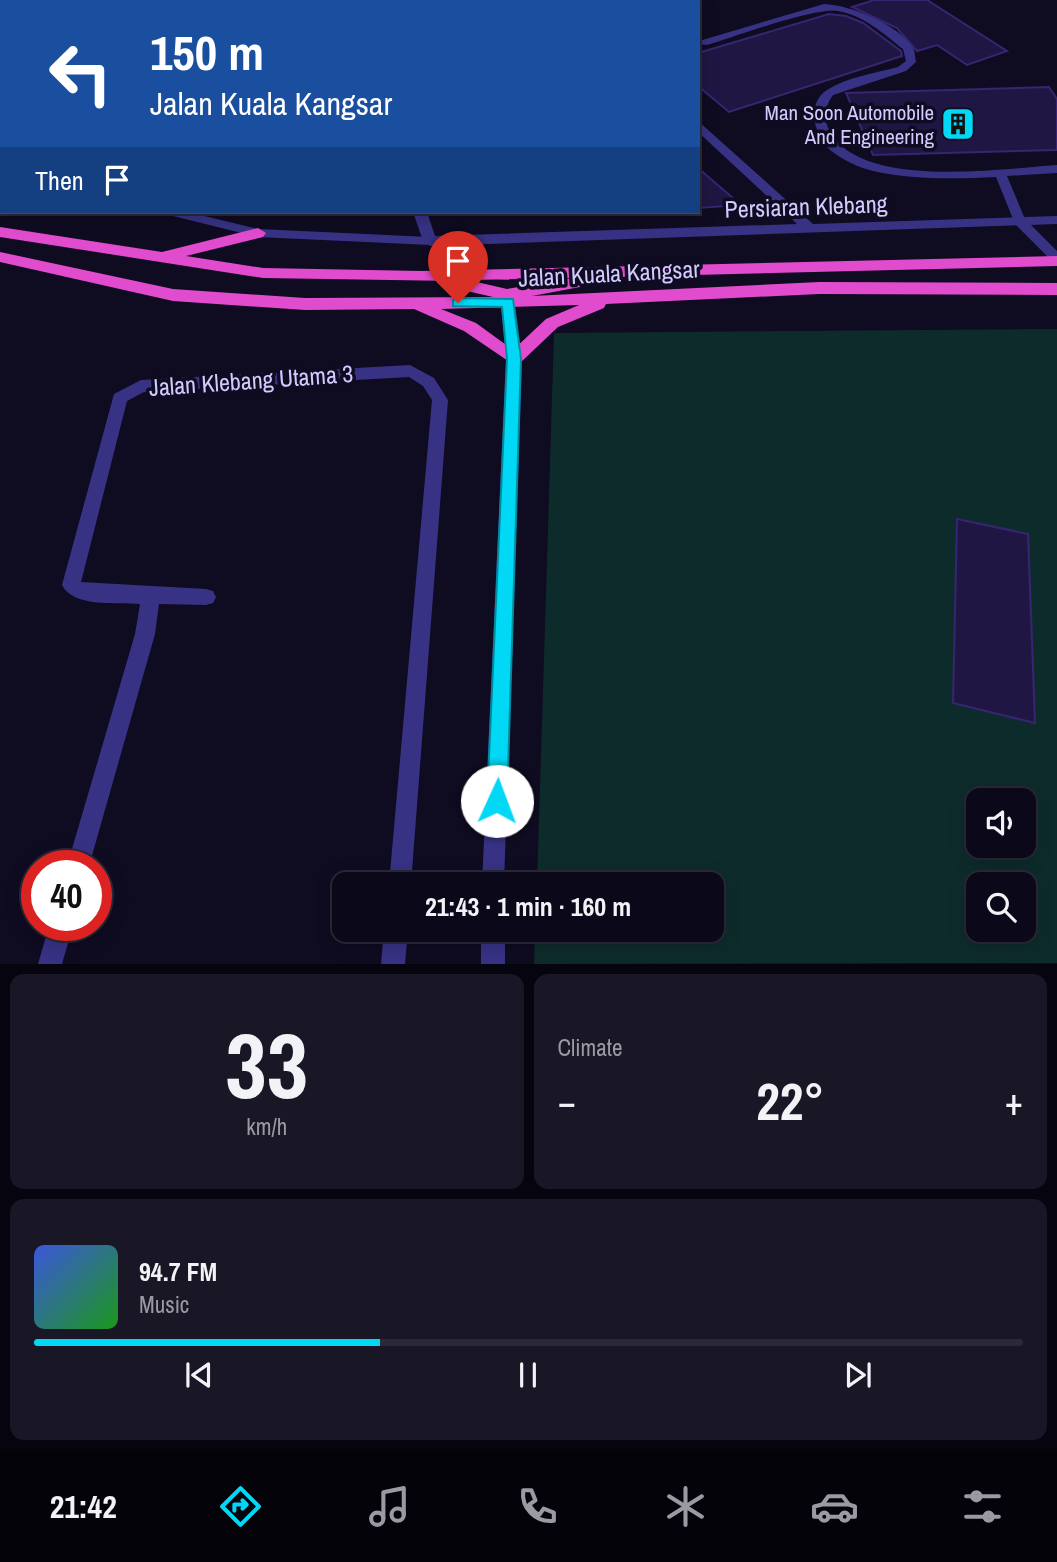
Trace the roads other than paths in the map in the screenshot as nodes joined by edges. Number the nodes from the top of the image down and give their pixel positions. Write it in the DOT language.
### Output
graph roads {
  1 [pos="703,43"];
  2 [pos="700,127"];
  3 [pos="1057,169"];
  4 [pos="1000,173"];
  5 [pos="181,214"];
  6 [pos="421,214"];
  7 [pos="1057,220"];
  8 [pos="1019,221"];
  9 [pos="810,229"];
  10 [pos="0,232"];
  11 [pos="258,233"];
  12 [pos="430,241"];
  13 [pos="0,257"];
  14 [pos="160,257"];
  15 [pos="1057,260"];
  16 [pos="758,269"];
  17 [pos="397,276"];
  18 [pos="1057,289"];
  19 [pos="616,298"];
  20 [pos="508,299"];
  21 [pos="408,303"];
  22 [pos="514,359"];
  23 [pos="150,596"];
  24 [pos="206,597"];
  25 [pos="83,850"];
  26 [pos="401,872"];
  27 [pos="494,872"];
  28 [pos="57,941"];
  29 [pos="395,942"];
  30 [pos="493,942"];
  31 [pos="50,964"];
  32 [pos="393,964"];
  33 [pos="493,964"];
  1 -- 4 [label="lane"];
  2 -- 9 [label="street"];
  3 -- 4 [label="lane"];
  4 -- 8 [label="lane"];
  5 -- 11 [label="lane"];
  6 -- 12 [label="street"];
  7 -- 8 [label="street, Persiaran Klebang"];
  8 -- 9 [label="street, Persiaran Klebang"];
  8 -- 15 [label="lane"];
  9 -- 12 [label="street, Persiaran Klebang"];
  10 -- 14 [label="highway, Jalan Kuala Kangsar"];
  11 -- 12 [label="lane"];
  11 -- 14 [label="highway"];
  13 -- 21 [label="highway, Jalan Kuala Kangsar"];
  14 -- 17 [label="highway, Jalan Kuala Kangsar"];
  15 -- 16 [label="highway, Jalan Kuala Kangsar"];
  16 -- 17 [label="highway, Jalan Kuala Kangsar"];
  16 -- 20 [label="highway"];
  17 -- 20 [label="highway"];
  18 -- 19 [label="highway, Jalan Kuala Kangsar"];
  19 -- 20 [label="highway, Jalan Kuala Kangsar"];
  19 -- 22 [label="highway"];
  20 -- 21 [label="highway, Jalan Kuala Kangsar"];
  20 -- 22 [label="street"];
  21 -- 22 [label="highway"];
  22 -- 27 [label="street"];
  23 -- 24 [label="street"];
  23 -- 25 [label="street"];
  23 -- 26 [label="street, Jalan Klebang Utama 3"];
  28 -- 31 [label="street"];
  29 -- 32 [label="street"];
  30 -- 33 [label="street"];
}
